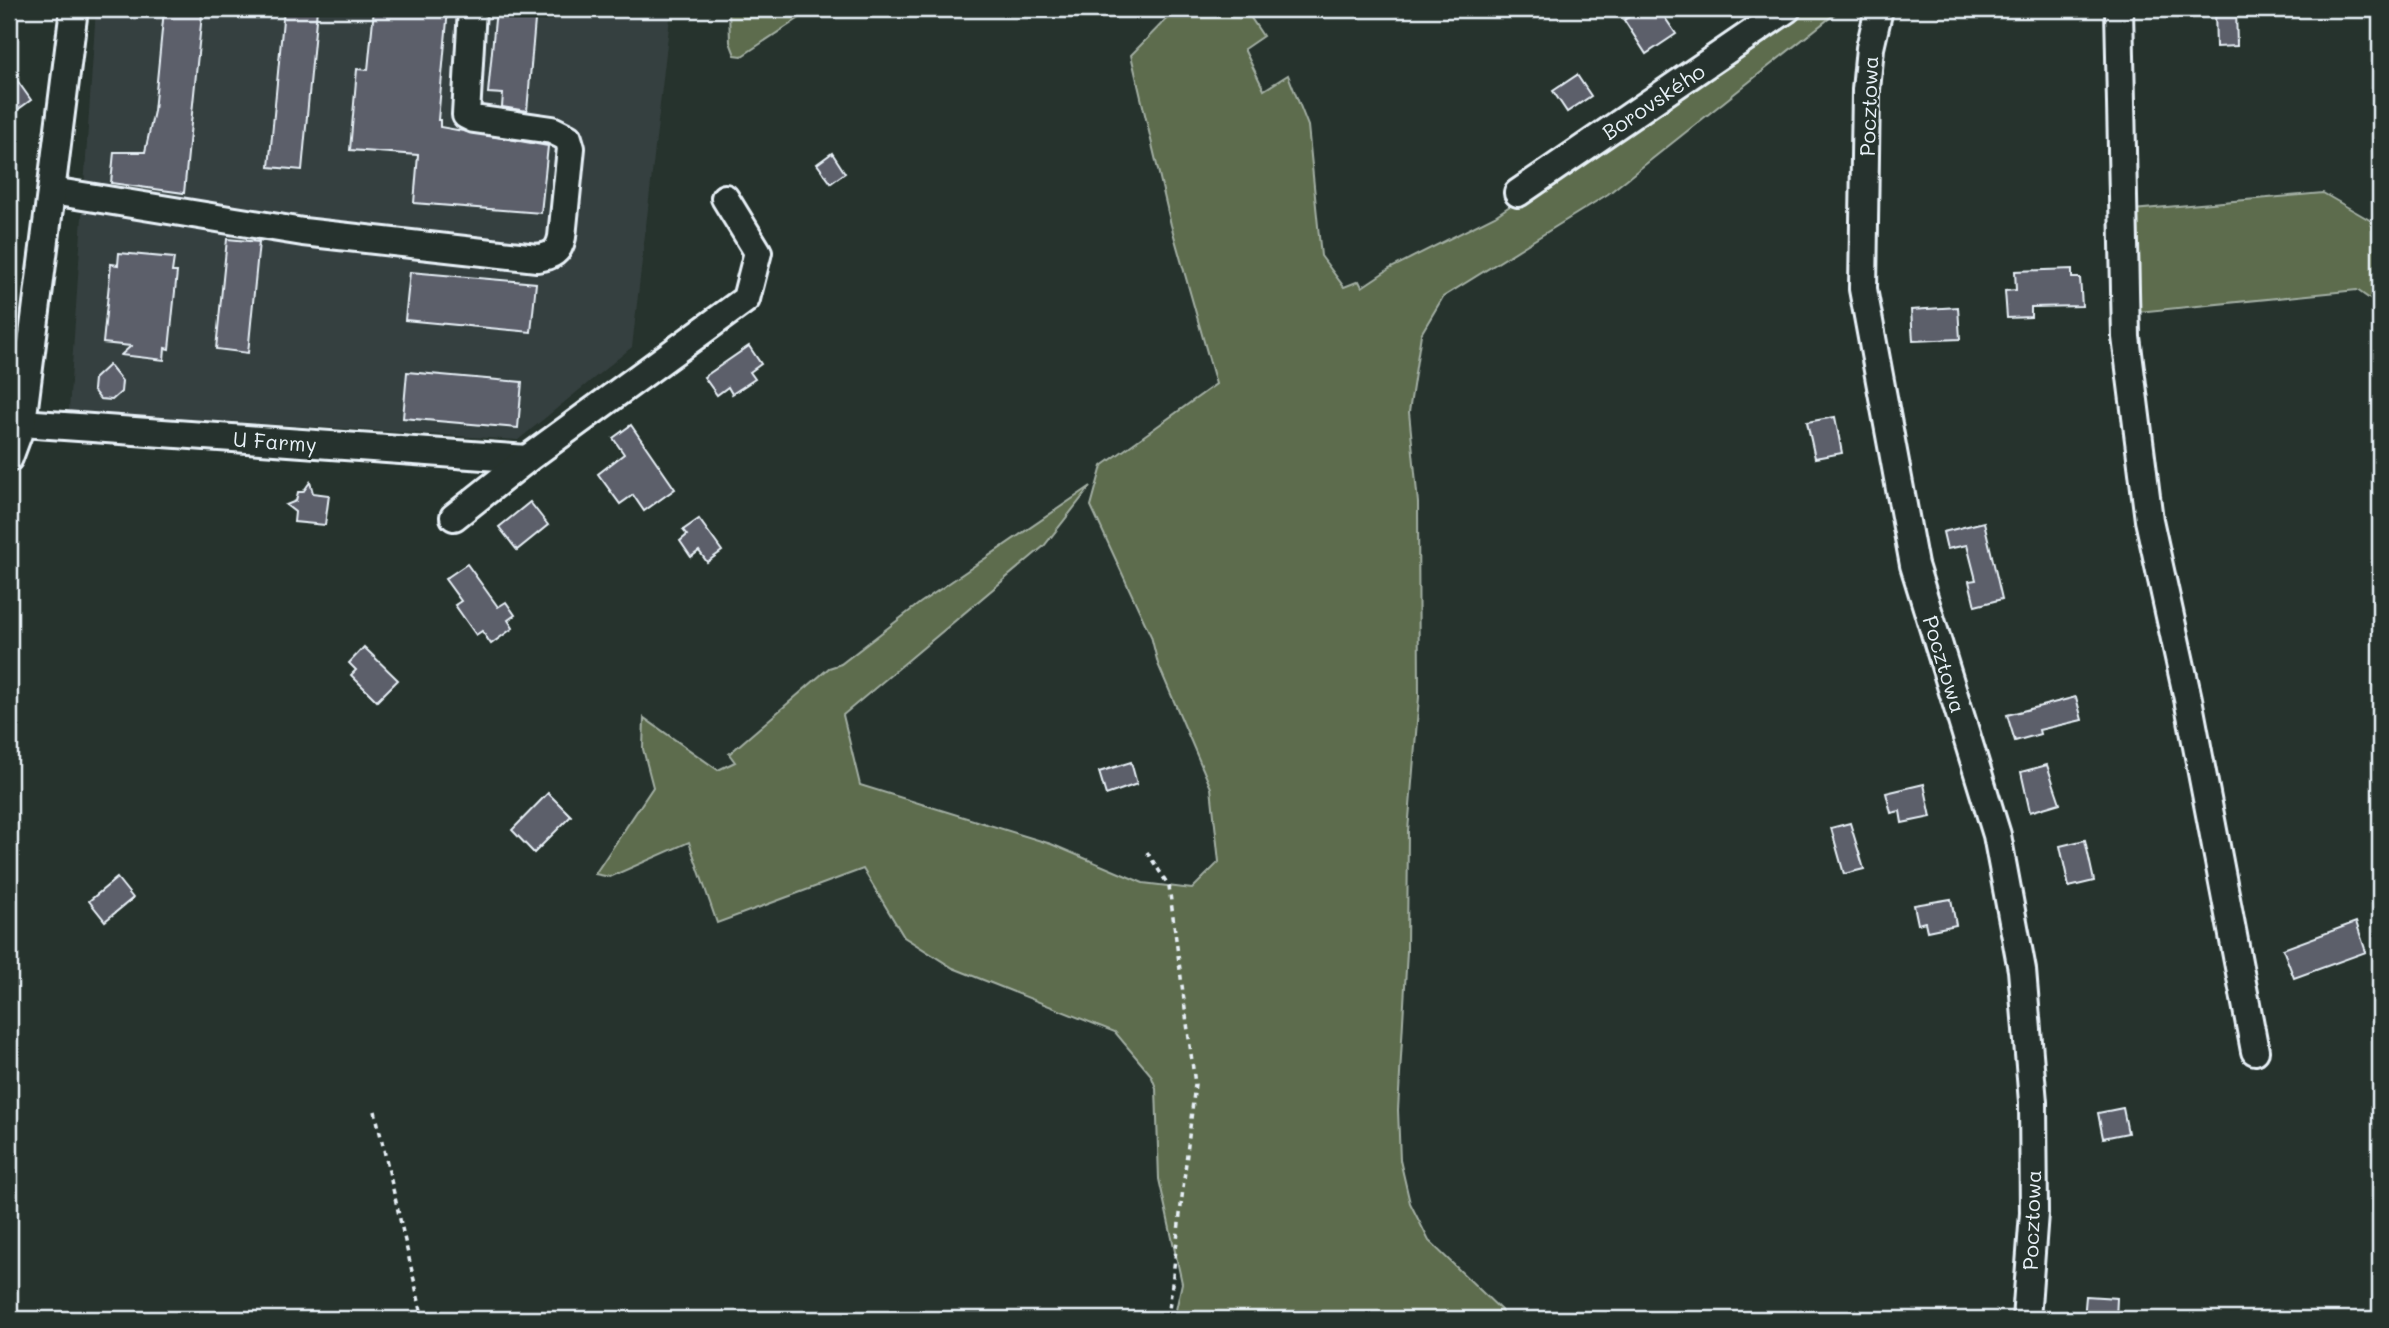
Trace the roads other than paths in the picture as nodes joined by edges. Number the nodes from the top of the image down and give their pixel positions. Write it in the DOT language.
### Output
graph roads {
  1 [pos="74,9"];
  2 [pos="472,9"];
  3 [pos="1787,9"];
  4 [pos="1879,9"];
  5 [pos="2119,9"];
  6 [pos="52,191"];
  7 [pos="1518,193"];
  8 [pos="725,198"];
  9 [pos="22,423"];
  10 [pos="9,458"];
  11 [pos="527,459"];
  12 [pos="454,517"];
  13 [pos="2255,1051"];
  14 [pos="2026,1319"];
  1 -- 6 [label="street"];
  2 -- 6 [label="street"];
  3 -- 7 [label="street, Borovského"];
  4 -- 14 [label="street, Pocztowa"];
  5 -- 13 [label="street"];
  6 -- 9 [label="street"];
  8 -- 11 [label="street"];
  9 -- 10 [label="street"];
  9 -- 11 [label="street, U Farmy"];
  11 -- 12 [label="street"];
}
